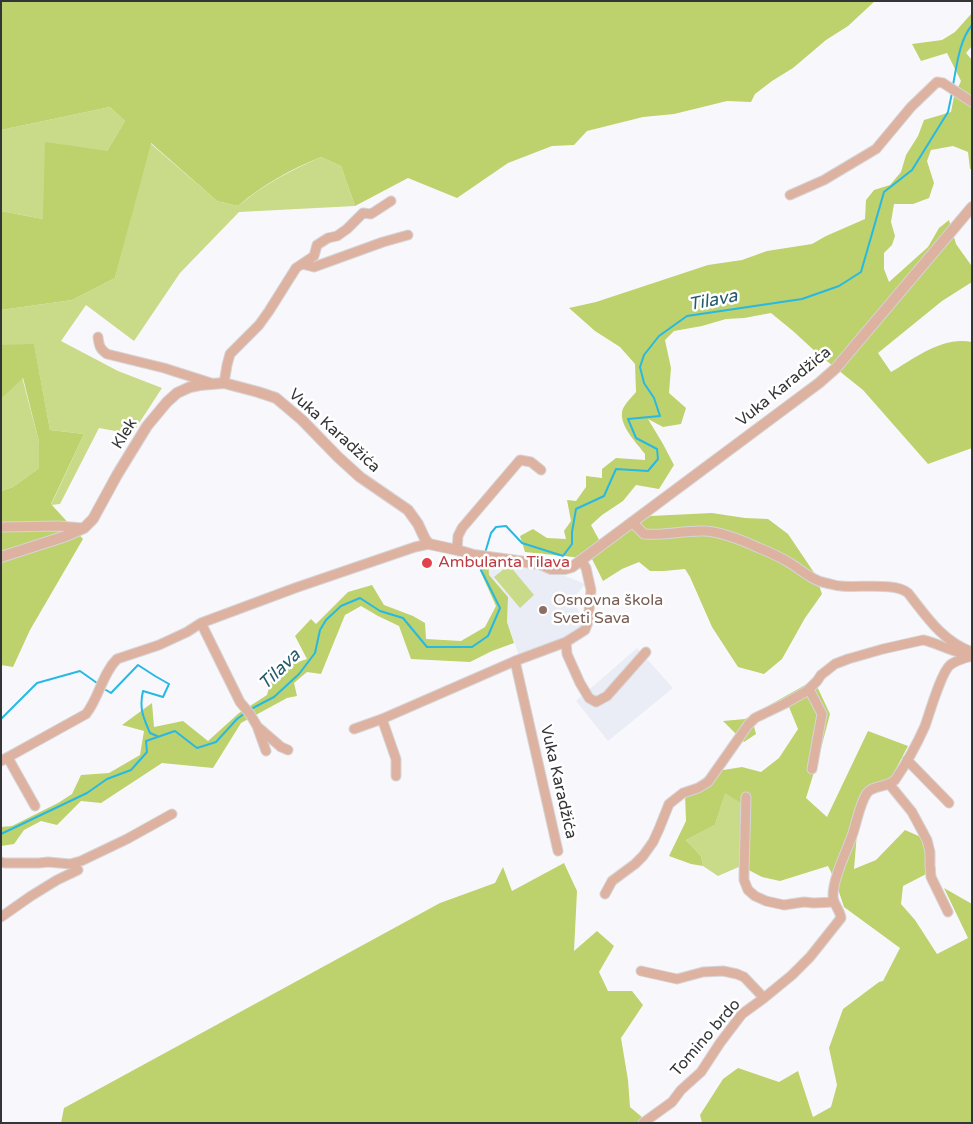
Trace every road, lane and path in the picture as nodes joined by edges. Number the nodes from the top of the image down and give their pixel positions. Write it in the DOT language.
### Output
graph roads {
  1 [pos="972,102"];
  2 [pos="790,195"];
  3 [pos="391,201"];
  4 [pos="972,207"];
  5 [pos="408,235"];
  6 [pos="302,264"];
  7 [pos="98,337"];
  8 [pos="219,384"];
  9 [pos="541,470"];
  10 [pos="632,522"];
  11 [pos="1,527"];
  12 [pos="84,528"];
  13 [pos="430,544"];
  14 [pos="457,550"];
  15 [pos="1,558"];
  16 [pos="582,561"];
  17 [pos="201,624"];
  18 [pos="566,642"];
  19 [pos="646,652"];
  20 [pos="972,655"];
  21 [pos="515,661"];
  22 [pos="809,689"];
  23 [pos="382,719"];
  24 [pos="257,726"];
  25 [pos="354,729"];
  26 [pos="288,750"];
  27 [pos="266,751"];
  28 [pos="5,759"];
  29 [pos="907,760"];
  30 [pos="812,769"];
  31 [pos="396,776"];
  32 [pos="890,784"];
  33 [pos="746,797"];
  34 [pos="949,803"];
  35 [pos="35,806"];
  36 [pos="172,814"];
  37 [pos="558,851"];
  38 [pos="1,862"];
  39 [pos="78,870"];
  40 [pos="605,894"];
  41 [pos="834,902"];
  42 [pos="948,912"];
  43 [pos="1,917"];
  44 [pos="641,970"];
  45 [pos="764,998"];
  46 [pos="643,1123"];
  1 -- 2 [label="street"];
  3 -- 6 [label="street"];
  4 -- 10 [label="street, Vuka Karadžića"];
  5 -- 6 [label="street"];
  6 -- 8 [label="street"];
  7 -- 8 [label="street, Vuka Karadžića"];
  8 -- 12 [label="street, Klek"];
  8 -- 13 [label="street, Vuka Karadžića"];
  9 -- 14 [label="street"];
  10 -- 16 [label="street, Vuka Karadžića"];
  10 -- 20 [label="street"];
  11 -- 12 [label="street"];
  12 -- 15 [label="street, Klek"];
  13 -- 14 [label="street, Vuka Karadžića"];
  13 -- 17 [label="street, Vuka Karadžića"];
  14 -- 16 [label="street, Vuka Karadžića"];
  16 -- 18 [label="street"];
  17 -- 24 [label="street"];
  17 -- 28 [label="street, Vuka Karadžića"];
  18 -- 19 [label="street"];
  18 -- 21 [label="street"];
  20 -- 22 [label="street"];
  20 -- 29 [label="street"];
  21 -- 23 [label="street"];
  21 -- 37 [label="street, Vuka Karadžića"];
  22 -- 30 [label="street"];
  22 -- 40 [label="street"];
  23 -- 25 [label="street"];
  23 -- 31 [label="street"];
  24 -- 26 [label="street"];
  24 -- 27 [label="street"];
  28 -- 35 [label="street"];
  29 -- 32 [label="street"];
  29 -- 34 [label="street"];
  32 -- 41 [label="street, Tomino brdo"];
  32 -- 42 [label="street"];
  33 -- 41 [label="street"];
  36 -- 38 [label="street"];
  39 -- 43 [label="street"];
  41 -- 45 [label="street, Tomino brdo"];
  44 -- 45 [label="street"];
  45 -- 46 [label="street, Tomino brdo"];
}
